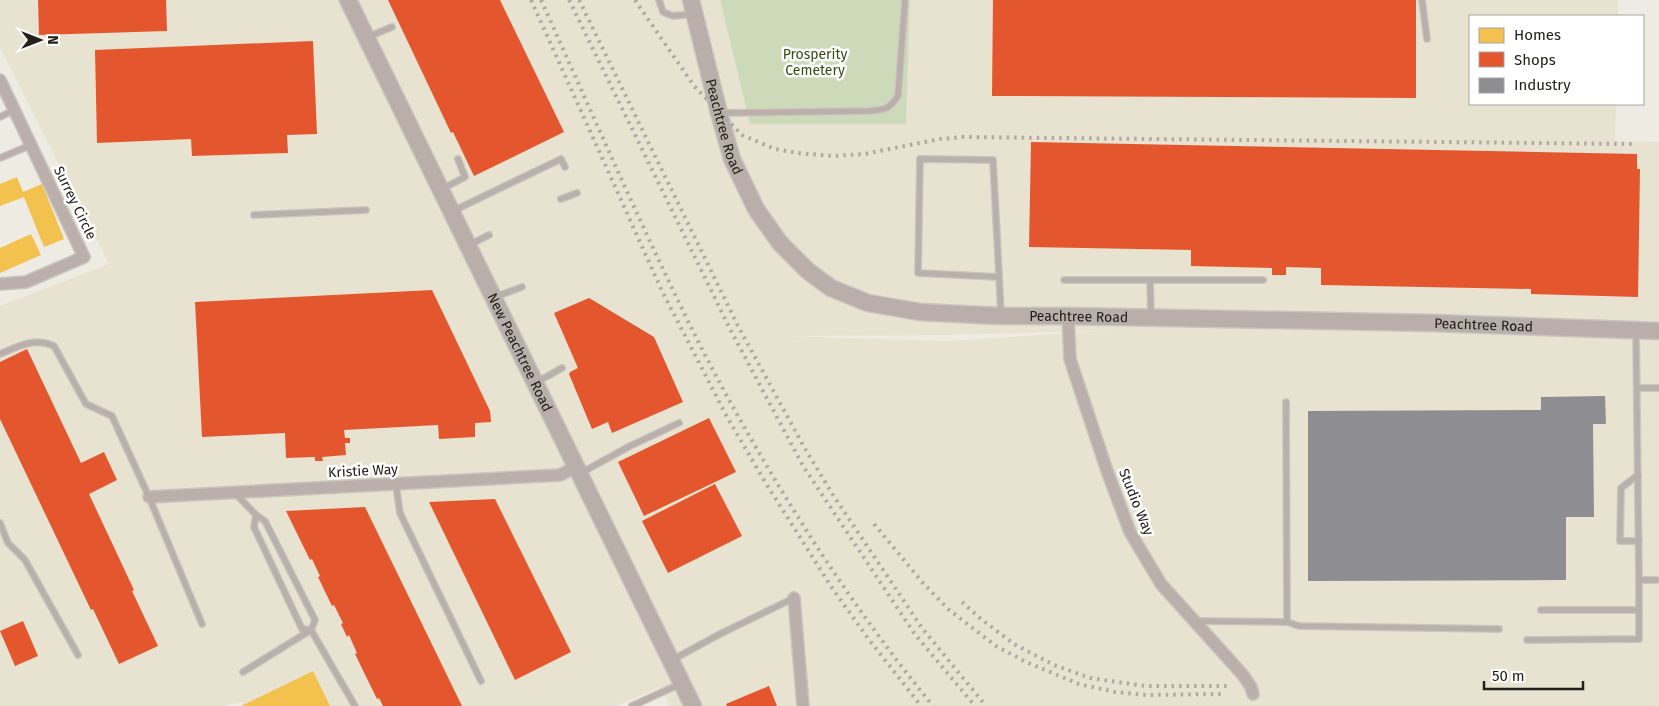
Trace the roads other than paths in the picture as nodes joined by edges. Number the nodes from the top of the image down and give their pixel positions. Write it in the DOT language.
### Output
graph roads {
  1 [pos="348,0"];
  2 [pos="659,0"];
  3 [pos="905,0"];
  4 [pos="1422,0"];
  5 [pos="693,7"];
  6 [pos="392,27"];
  7 [pos="366,38"];
  8 [pos="1428,39"];
  9 [pos="0,80"];
  10 [pos="14,110"];
  11 [pos="719,113"];
  12 [pos="0,117"];
  13 [pos="31,145"];
  14 [pos="0,158"];
  15 [pos="458,159"];
  16 [pos="565,167"];
  17 [pos="440,190"];
  18 [pos="577,193"];
  19 [pos="561,199"];
  20 [pos="366,210"];
  21 [pos="451,212"];
  22 [pos="254,215"];
  23 [pos="489,235"];
  24 [pos="467,246"];
  25 [pos="999,277"];
  26 [pos="1064,280"];
  27 [pos="1150,280"];
  28 [pos="1263,280"];
  29 [pos="0,284"];
  30 [pos="522,287"];
  31 [pos="493,298"];
  32 [pos="1002,316"];
  33 [pos="1068,316"];
  34 [pos="1151,318"];
  35 [pos="1636,330"];
  36 [pos="1659,331"];
  37 [pos="0,354"];
  38 [pos="562,368"];
  39 [pos="534,383"];
  40 [pos="1638,388"];
  41 [pos="1659,388"];
  42 [pos="1286,402"];
  43 [pos="679,423"];
  44 [pos="577,471"];
  45 [pos="1638,475"];
  46 [pos="396,484"];
  47 [pos="235,493"];
  48 [pos="149,497"];
  49 [pos="256,515"];
  50 [pos="0,523"];
  51 [pos="1639,540"];
  52 [pos="1639,580"];
  53 [pos="1656,580"];
  54 [pos="794,598"];
  55 [pos="1541,610"];
  56 [pos="1639,610"];
  57 [pos="1194,621"];
  58 [pos="1287,622"];
  59 [pos="202,624"];
  60 [pos="1499,629"];
  61 [pos="311,630"];
  62 [pos="1527,640"];
  63 [pos="78,655"];
  64 [pos="670,661"];
  65 [pos="242,672"];
  66 [pos="481,681"];
  67 [pos="682,684"];
  68 [pos="1253,694"];
  69 [pos="355,706"];
  70 [pos="632,706"];
  71 [pos="693,706"];
  72 [pos="803,706"];
  1 -- 7 [label="street, New Peachtree Road"];
  2 -- 5 [label="lane"];
  3 -- 11 [label="lane"];
  4 -- 8 [label="lane"];
  5 -- 11 [label="street, Peachtree Road"];
  6 -- 7 [label="lane"];
  7 -- 17 [label="street, New Peachtree Road"];
  9 -- 10 [label="street, Surrey Circle"];
  10 -- 12 [label="lane"];
  10 -- 13 [label="street, Surrey Circle"];
  11 -- 32 [label="street, Peachtree Road"];
  13 -- 14 [label="lane"];
  13 -- 29 [label="street, Surrey Circle"];
  15 -- 17 [label="lane"];
  16 -- 21 [label="lane"];
  17 -- 21 [label="street, New Peachtree Road"];
  18 -- 19 [label="lane"];
  20 -- 22 [label="lane"];
  21 -- 24 [label="street, New Peachtree Road"];
  23 -- 24 [label="lane"];
  24 -- 31 [label="street, New Peachtree Road"];
  25 -- 25 [label="lane"];
  25 -- 32 [label="lane"];
  26 -- 27 [label="lane"];
  27 -- 28 [label="lane"];
  27 -- 34 [label="lane"];
  30 -- 31 [label="lane"];
  31 -- 39 [label="street, New Peachtree Road"];
  32 -- 33 [label="street, Peachtree Road"];
  33 -- 34 [label="street, Peachtree Road"];
  33 -- 57 [label="street, Studio Way"];
  34 -- 35 [label="street, Peachtree Road"];
  35 -- 36 [label="street, Peachtree Road"];
  35 -- 40 [label="lane"];
  37 -- 48 [label="lane"];
  38 -- 39 [label="lane"];
  39 -- 44 [label="street, New Peachtree Road"];
  40 -- 41 [label="lane"];
  40 -- 45 [label="lane"];
  42 -- 58 [label="lane"];
  43 -- 44 [label="lane"];
  44 -- 46 [label="street, Kristie Way"];
  44 -- 64 [label="street, New Peachtree Road"];
  45 -- 51 [label="lane"];
  45 -- 51 [label="lane"];
  46 -- 47 [label="street, Kristie Way"];
  46 -- 66 [label="lane"];
  47 -- 48 [label="street, Kristie Way"];
  47 -- 49 [label="lane"];
  48 -- 59 [label="lane"];
  49 -- 61 [label="lane"];
  49 -- 61 [label="lane"];
  50 -- 63 [label="lane"];
  51 -- 52 [label="lane"];
  52 -- 53 [label="lane"];
  52 -- 56 [label="lane"];
  54 -- 64 [label="lane"];
  54 -- 72 [label="street"];
  55 -- 56 [label="lane"];
  56 -- 62 [label="lane"];
  57 -- 58 [label="lane"];
  57 -- 68 [label="street, Studio Way"];
  58 -- 60 [label="lane"];
  61 -- 65 [label="lane"];
  61 -- 69 [label="lane"];
  64 -- 67 [label="street, New Peachtree Road"];
  67 -- 70 [label="lane"];
  67 -- 71 [label="street, New Peachtree Road"];
}
